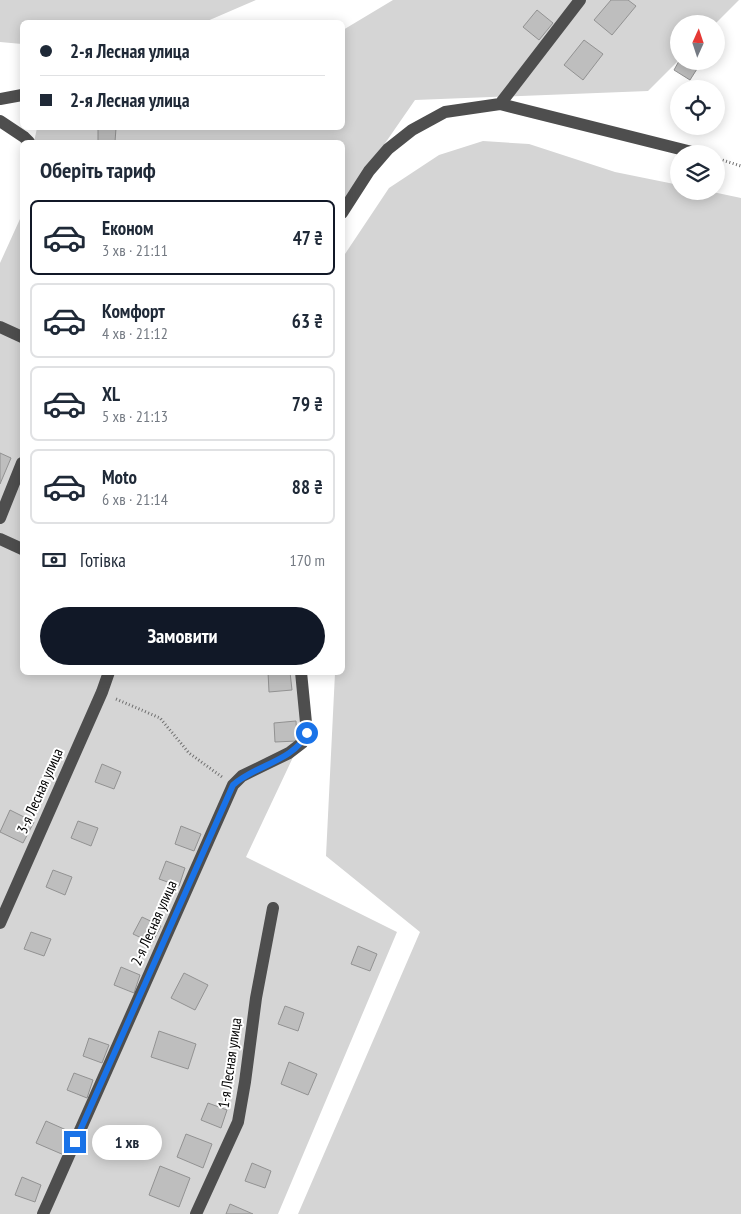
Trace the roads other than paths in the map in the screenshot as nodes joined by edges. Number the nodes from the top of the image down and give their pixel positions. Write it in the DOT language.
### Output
graph roads {
  1 [pos="580,0"];
  2 [pos="20,95"];
  3 [pos="0,99"];
  4 [pos="500,104"];
  5 [pos="0,121"];
  6 [pos="27,140"];
  7 [pos="670,146"];
  8 [pos="345,208"];
  9 [pos="0,327"];
  10 [pos="20,335"];
  11 [pos="20,468"];
  12 [pos="0,518"];
  13 [pos="0,539"];
  14 [pos="20,548"];
  15 [pos="108,675"];
  16 [pos="301,675"];
  17 [pos="273,908"];
  18 [pos="0,923"];
  19 [pos="43,1214"];
  20 [pos="196,1214"];
  1 -- 4 [label="street"];
  2 -- 3 [label="street"];
  4 -- 7 [label="street"];
  4 -- 8 [label="street"];
  5 -- 6 [label="street"];
  9 -- 10 [label="street"];
  11 -- 12 [label="street"];
  13 -- 14 [label="street"];
  15 -- 18 [label="street, 3-я Лесная улица"];
  16 -- 19 [label="street, 2-я Лесная улица"];
  17 -- 20 [label="street, 1-я Лесная улица"];
}
